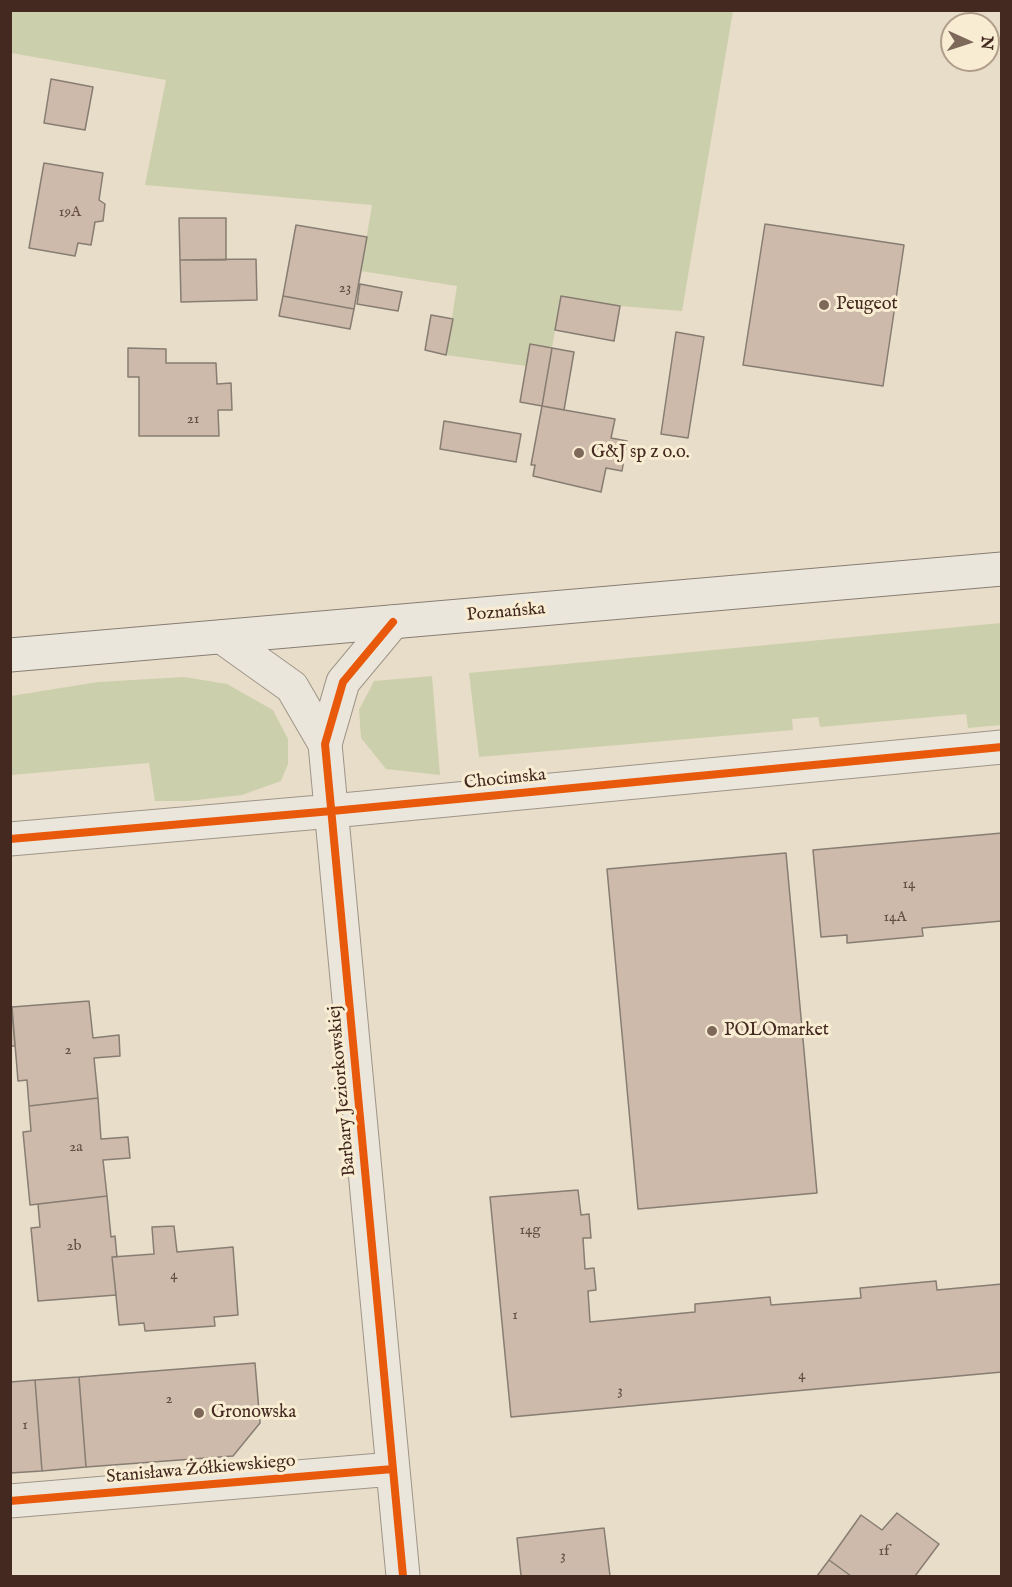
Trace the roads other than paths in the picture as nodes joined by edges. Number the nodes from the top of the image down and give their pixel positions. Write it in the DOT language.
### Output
graph roads {
  1 [pos="1002,569"];
  2 [pos="393,622"];
  3 [pos="222,637"];
  4 [pos="10,654"];
  5 [pos="325,744"];
  6 [pos="1002,747"];
  7 [pos="332,811"];
  8 [pos="10,839"];
  9 [pos="393,1469"];
  10 [pos="10,1501"];
  11 [pos="403,1576"];
  1 -- 2 [label="street, Poznańska"];
  2 -- 3 [label="street, Poznańska"];
  2 -- 5 [label="street, Barbary Jeziorkowskiej"];
  3 -- 4 [label="street, Poznańska"];
  3 -- 5 [label="street, Barbary Jeziorkowskiej"];
  5 -- 7 [label="street, Barbary Jeziorkowskiej"];
  6 -- 7 [label="street, Chocimska"];
  7 -- 8 [label="street, Chocimska"];
  7 -- 9 [label="street, Barbary Jeziorkowskiej"];
  9 -- 10 [label="street, Stanisława Żółkiewskiego"];
  9 -- 11 [label="street, Barbary Jeziorkowskiej"];
}
